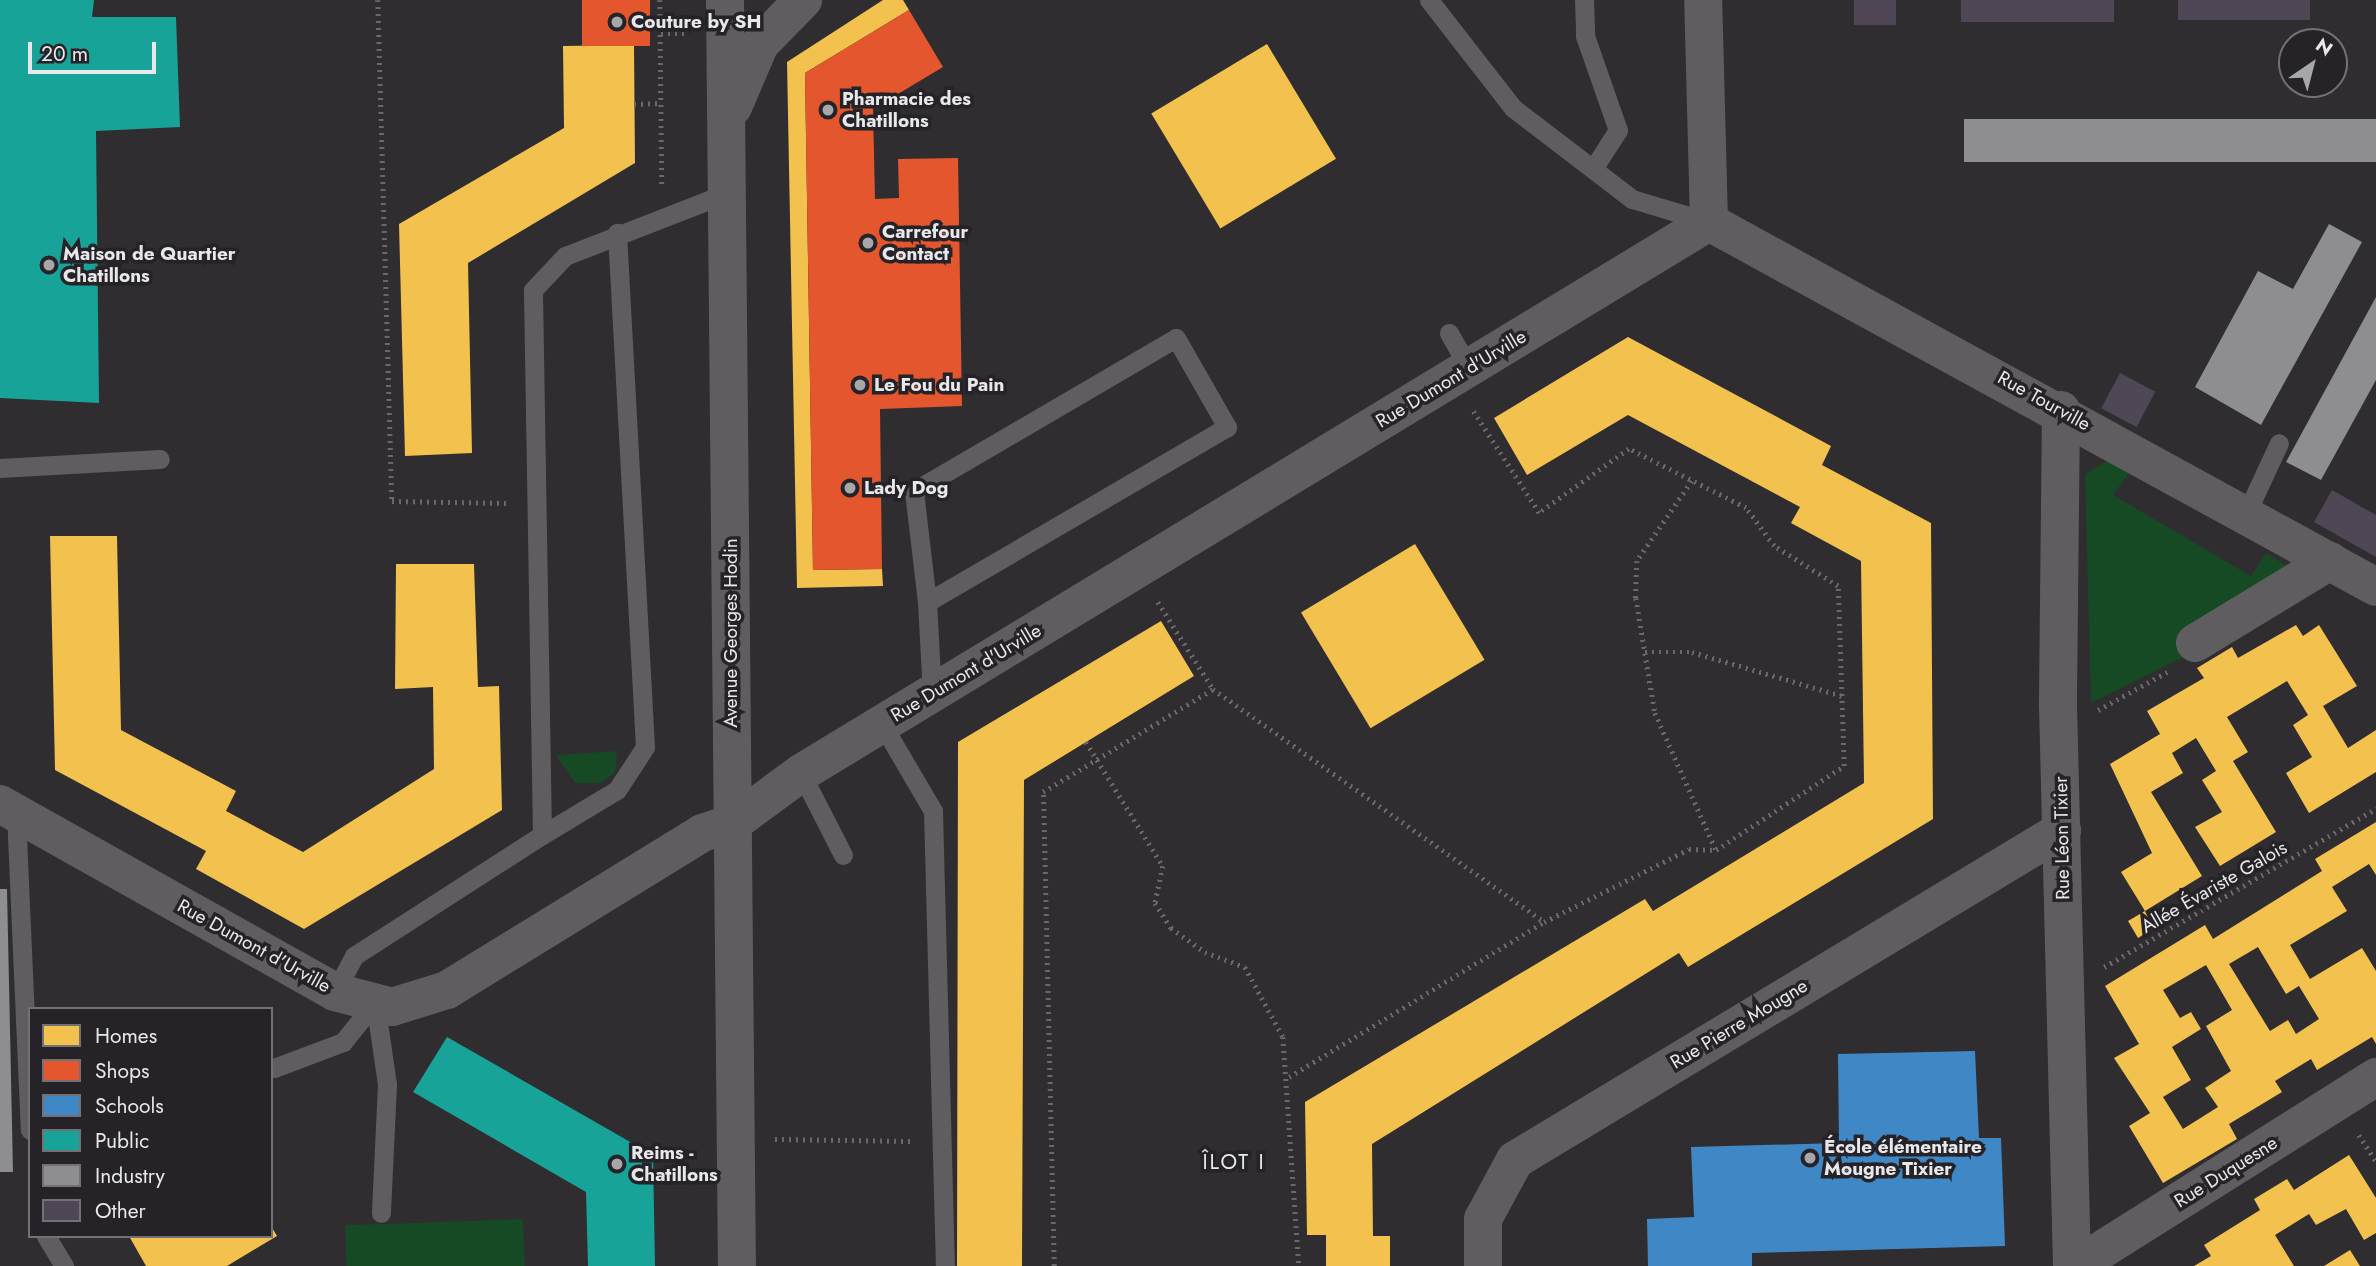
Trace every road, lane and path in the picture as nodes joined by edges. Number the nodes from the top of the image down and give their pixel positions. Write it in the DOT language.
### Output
graph roads {
  1 [pos="378,0"];
  2 [pos="660,0"];
  3 [pos="725,0"];
  4 [pos="803,0"];
  5 [pos="1429,0"];
  6 [pos="1584,0"];
  7 [pos="1703,0"];
  8 [pos="661,103"];
  9 [pos="634,104"];
  10 [pos="727,122"];
  11 [pos="1593,169"];
  12 [pos="727,193"];
  13 [pos="663,214"];
  14 [pos="1709,222"];
  15 [pos="617,233"];
  16 [pos="1449,333"];
  17 [pos="1461,373"];
  18 [pos="2061,410"];
  19 [pos="2279,443"];
  20 [pos="160,459"];
  21 [pos="0,468"];
  22 [pos="1692,481"];
  23 [pos="536,503"];
  24 [pos="2246,514"];
  25 [pos="2330,561"];
  26 [pos="1137,569"];
  27 [pos="2376,587"];
  28 [pos="927,602"];
  29 [pos="2195,642"];
  30 [pos="1646,652"];
  31 [pos="1213,690"];
  32 [pos="932,693"];
  33 [pos="1842,696"];
  34 [pos="882,724"];
  35 [pos="2059,731"];
  36 [pos="1086,742"];
  37 [pos="1097,757"];
  38 [pos="801,773"];
  39 [pos="8,809"];
  40 [pos="2376,809"];
  41 [pos="733,823"];
  42 [pos="2062,830"];
  43 [pos="542,835"];
  44 [pos="1716,850"];
  45 [pos="843,855"];
  46 [pos="1544,922"];
  47 [pos="2066,989"];
  48 [pos="335,992"];
  49 [pos="374,1002"];
  50 [pos="274,1068"];
  51 [pos="1289,1077"];
  52 [pos="2376,1077"];
  53 [pos="28,1101"];
  54 [pos="736,1139"];
  55 [pos="942,1141"];
  56 [pos="381,1213"];
  57 [pos="47,1238"];
  58 [pos="64,1266"];
  59 [pos="737,1266"];
  60 [pos="945,1266"];
  61 [pos="1054,1266"];
  62 [pos="1299,1266"];
  63 [pos="1483,1266"];
  64 [pos="2074,1266"];
  1 -- 23 [label="path"];
  2 -- 8 [label="path"];
  3 -- 10 [label="street, Avenue Georges Hodin"];
  4 -- 10 [label="street"];
  5 -- 11 [label="lane"];
  6 -- 11 [label="lane"];
  7 -- 14 [label="street"];
  8 -- 9 [label="path"];
  8 -- 13 [label="path"];
  10 -- 12 [label="street, Avenue Georges Hodin"];
  11 -- 14 [label="lane"];
  12 -- 13 [label="lane"];
  12 -- 41 [label="street, Avenue Georges Hodin"];
  13 -- 15 [label="lane"];
  14 -- 17 [label="street, Rue Dumont d'Urville"];
  14 -- 18 [label="street, Rue Tourville"];
  15 -- 23 [label="lane"];
  15 -- 43 [label="lane"];
  16 -- 17 [label="lane"];
  17 -- 22 [label="path"];
  17 -- 26 [label="street, Rue Dumont d'Urville"];
  18 -- 24 [label="street, Rue Tourville"];
  18 -- 35 [label="street, Rue Léon Tixier"];
  19 -- 24 [label="lane"];
  20 -- 21 [label="lane"];
  22 -- 30 [label="path"];
  22 -- 33 [label="path"];
  23 -- 43 [label="lane"];
  24 -- 25 [label="street, Rue Tourville"];
  25 -- 27 [label="street, Rue Tourville"];
  25 -- 29 [label="street"];
  26 -- 31 [label="path"];
  26 -- 32 [label="street, Rue Dumont d'Urville"];
  28 -- 28 [label="lane"];
  28 -- 32 [label="lane"];
  29 -- 35 [label="path"];
  30 -- 33 [label="path"];
  30 -- 44 [label="path"];
  31 -- 37 [label="path"];
  31 -- 46 [label="path"];
  32 -- 34 [label="street, Rue Dumont d'Urville"];
  33 -- 44 [label="path"];
  34 -- 38 [label="street, Rue Dumont d'Urville"];
  34 -- 55 [label="lane"];
  35 -- 42 [label="street, Rue Léon Tixier"];
  36 -- 37 [label="path"];
  37 -- 51 [label="path"];
  37 -- 61 [label="path"];
  38 -- 41 [label="street, Rue Dumont d'Urville"];
  38 -- 45 [label="lane"];
  39 -- 48 [label="street, Rue Dumont d'Urville"];
  39 -- 53 [label="lane, Rue Dumont d'Urville"];
  40 -- 47 [label="path, Allée Évariste Galois"];
  41 -- 49 [label="street, Rue Dumont d'Urville"];
  41 -- 54 [label="street, Avenue Georges Hodin"];
  42 -- 47 [label="street, Rue Léon Tixier"];
  42 -- 63 [label="street, Rue Pierre Mougne"];
  43 -- 48 [label="lane"];
  44 -- 46 [label="path"];
  46 -- 51 [label="path"];
  47 -- 64 [label="street, Rue Léon Tixier"];
  48 -- 49 [label="street, Rue Dumont d'Urville"];
  49 -- 50 [label="lane"];
  49 -- 56 [label="lane"];
  51 -- 62 [label="path"];
  52 -- 64 [label="street, Rue Duquesne"];
  54 -- 55 [label="path"];
  54 -- 59 [label="street, Avenue Georges Hodin"];
  55 -- 60 [label="lane"];
  57 -- 58 [label="lane"];
}
